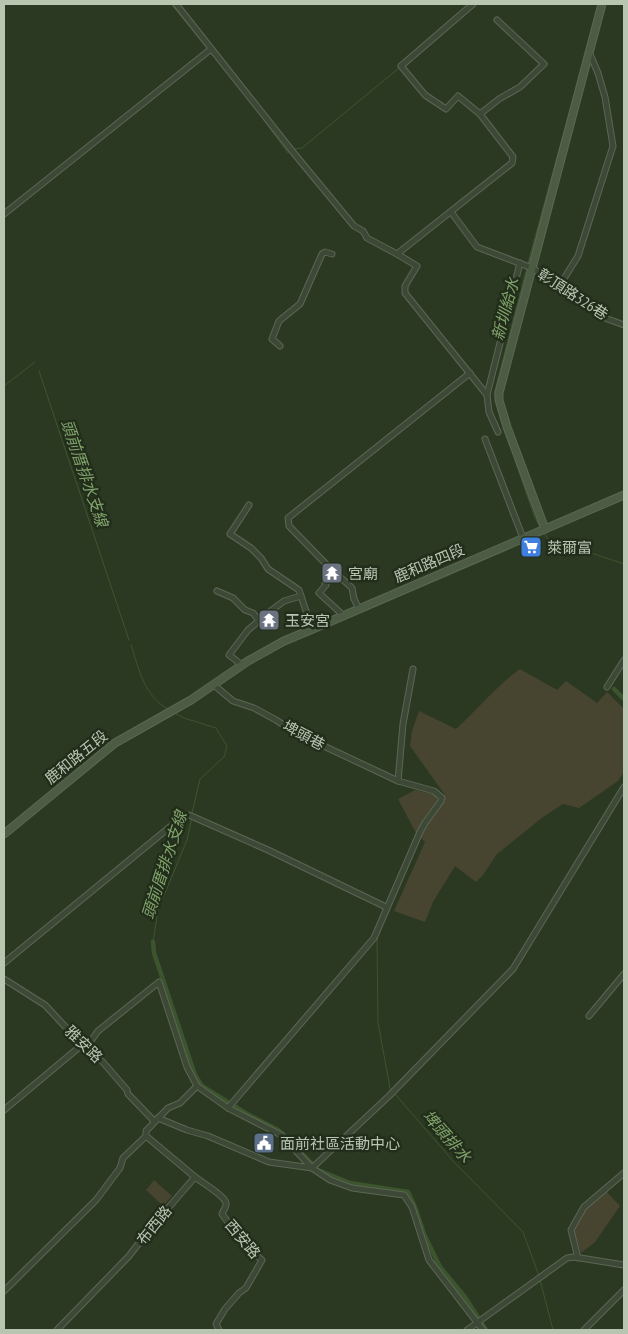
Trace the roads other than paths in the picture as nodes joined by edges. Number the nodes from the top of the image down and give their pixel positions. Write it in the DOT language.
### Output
graph roads {
  1 [pos="176,4"];
  2 [pos="473,4"];
  3 [pos="602,4"];
  4 [pos="497,20"];
  5 [pos="211,48"];
  6 [pos="589,51"];
  7 [pos="480,114"];
  8 [pos="451,212"];
  9 [pos="4,214"];
  10 [pos="332,254"];
  11 [pos="397,254"];
  12 [pos="527,266"];
  13 [pos="560,285"];
  14 [pos="624,325"];
  15 [pos="280,346"];
  16 [pos="470,373"];
  17 [pos="487,395"];
  18 [pos="498,432"];
  19 [pos="485,439"];
  20 [pos="624,495"];
  21 [pos="249,505"];
  22 [pos="545,529"];
  23 [pos="523,538"];
  24 [pos="325,584"];
  25 [pos="217,591"];
  26 [pos="301,596"];
  27 [pos="359,609"];
  28 [pos="344,616"];
  29 [pos="260,622"];
  30 [pos="312,629"];
  31 [pos="624,660"];
  32 [pos="242,665"];
  33 [pos="413,669"];
  34 [pos="214,685"];
  35 [pos="607,687"];
  36 [pos="170,712"];
  37 [pos="398,781"];
  38 [pos="624,787"];
  39 [pos="4,834"];
  40 [pos="386,907"];
  41 [pos="4,963"];
  42 [pos="624,974"];
  43 [pos="4,978"];
  44 [pos="589,1016"];
  45 [pos="85,1044"];
  46 [pos="197,1086"];
  47 [pos="228,1108"];
  48 [pos="4,1110"];
  49 [pos="156,1120"];
  50 [pos="146,1136"];
  51 [pos="312,1168"];
  52 [pos="624,1173"];
  53 [pos="195,1177"];
  54 [pos="578,1258"];
  55 [pos="624,1265"];
  56 [pos="624,1290"];
  57 [pos="4,1291"];
  58 [pos="478,1322"];
  59 [pos="57,1330"];
  60 [pos="219,1330"];
  61 [pos="467,1330"];
  62 [pos="483,1330"];
  63 [pos="584,1330"];
  1 -- 5 [label="street"];
  2 -- 7 [label="street"];
  3 -- 6 [label="main road"];
  4 -- 7 [label="street"];
  5 -- 9 [label="street"];
  5 -- 11 [label="street"];
  6 -- 12 [label="main road"];
  6 -- 13 [label="street"];
  7 -- 8 [label="street"];
  8 -- 11 [label="street"];
  8 -- 12 [label="street, 彰頂路326巷"];
  10 -- 15 [label="street"];
  11 -- 16 [label="street"];
  12 -- 13 [label="street, 彰頂路326巷"];
  12 -- 17 [label="street"];
  12 -- 22 [label="main road"];
  13 -- 14 [label="street, 彰頂路326巷"];
  16 -- 17 [label="street"];
  16 -- 27 [label="street"];
  17 -- 18 [label="street"];
  19 -- 23 [label="street"];
  20 -- 22 [label="main road, 鹿和路四段"];
  21 -- 26 [label="street"];
  22 -- 23 [label="main road, 鹿和路四段"];
  23 -- 27 [label="main road, 鹿和路四段"];
  24 -- 28 [label="street"];
  25 -- 29 [label="street"];
  26 -- 29 [label="street"];
  26 -- 30 [label="street"];
  27 -- 28 [label="main road, 鹿和路四段"];
  28 -- 30 [label="main road, 鹿和路四段"];
  29 -- 32 [label="street"];
  30 -- 32 [label="main road, 鹿和路四段"];
  31 -- 35 [label="street"];
  32 -- 34 [label="main road, 鹿和路四段"];
  33 -- 37 [label="street"];
  34 -- 36 [label="main road, 鹿和路四段"];
  34 -- 37 [label="street, 埤頭巷"];
  36 -- 39 [label="main road, 鹿和路五段"];
  37 -- 40 [label="street, 埤頭巷"];
  38 -- 51 [label="street"];
  40 -- 41 [label="street"];
  40 -- 47 [label="street"];
  42 -- 44 [label="street"];
  43 -- 45 [label="street, 雅安路"];
  45 -- 46 [label="street"];
  45 -- 48 [label="street"];
  45 -- 49 [label="street, 雅安路"];
  46 -- 47 [label="street"];
  46 -- 49 [label="street"];
  47 -- 51 [label="street"];
  49 -- 50 [label="street"];
  49 -- 51 [label="street, 雅安路"];
  50 -- 53 [label="street"];
  50 -- 57 [label="street"];
  51 -- 58 [label="street"];
  52 -- 54 [label="street"];
  53 -- 59 [label="street, 布西路"];
  53 -- 60 [label="street, 西安路"];
  54 -- 55 [label="street"];
  54 -- 58 [label="street"];
  56 -- 63 [label="street"];
  58 -- 61 [label="street"];
  58 -- 62 [label="street"];
}
